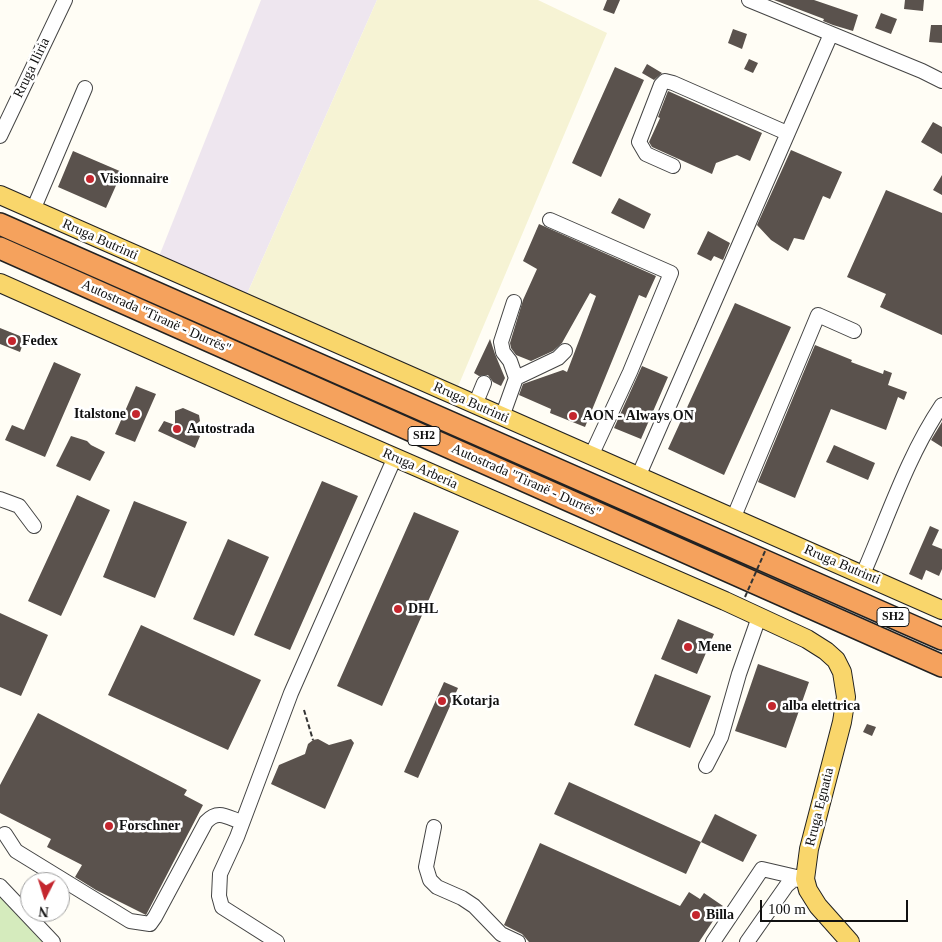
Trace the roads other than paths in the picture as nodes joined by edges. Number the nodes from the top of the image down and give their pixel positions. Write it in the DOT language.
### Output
graph roads {
  1 [pos="65,0"];
  2 [pos="749,0"];
  3 [pos="831,34"];
  4 [pos="942,81"];
  5 [pos="85,88"];
  6 [pos="787,133"];
  7 [pos="0,136"];
  8 [pos="673,166"];
  9 [pos="0,195"];
  10 [pos="33,210"];
  11 [pos="550,220"];
  12 [pos="0,224"];
  13 [pos="0,248"];
  14 [pos="0,283"];
  15 [pos="514,302"];
  16 [pos="854,331"];
  17 [pos="565,351"];
  18 [pos="516,378"];
  19 [pos="484,383"];
  20 [pos="475,405"];
  21 [pos="942,405"];
  22 [pos="502,417"];
  23 [pos="591,456"];
  24 [pos="395,457"];
  25 [pos="638,477"];
  26 [pos="0,499"];
  27 [pos="733,518"];
  28 [pos="34,526"];
  29 [pos="863,574"];
  30 [pos="942,610"];
  31 [pos="759,617"];
  32 [pos="942,639"];
  33 [pos="836,660"];
  34 [pos="942,666"];
  35 [pos="706,766"];
  36 [pos="241,822"];
  37 [pos="434,827"];
  38 [pos="5,834"];
  39 [pos="806,878"];
  40 [pos="0,886"];
  41 [pos="53,942"];
  42 [pos="277,942"];
  43 [pos="518,942"];
  44 [pos="714,942"];
  45 [pos="746,942"];
  46 [pos="850,942"];
  1 -- 7 [label="street, Rruga Iliria"];
  2 -- 3 [label="street"];
  3 -- 4 [label="street"];
  3 -- 6 [label="street"];
  5 -- 10 [label="street"];
  6 -- 8 [label="street"];
  6 -- 25 [label="street"];
  9 -- 10 [label="main road, Rruga Butrinti"];
  10 -- 20 [label="main road, Rruga Butrinti"];
  11 -- 23 [label="street"];
  12 -- 32 [label="highway, Autostrada \"Tiranë - Durrës\" / SH2"];
  13 -- 34 [label="highway, Autostrada \"Tiranë - Durrës\" / SH2"];
  14 -- 24 [label="main road, Rruga Arberia"];
  15 -- 18 [label="street"];
  16 -- 27 [label="street"];
  17 -- 18 [label="street"];
  18 -- 22 [label="street"];
  19 -- 20 [label="street"];
  20 -- 22 [label="main road, Rruga Butrinti"];
  21 -- 29 [label="street"];
  22 -- 23 [label="main road, Rruga Butrinti"];
  23 -- 25 [label="main road, Rruga Butrinti"];
  24 -- 31 [label="main road, Rruga Arberia"];
  24 -- 36 [label="street"];
  25 -- 27 [label="main road, Rruga Butrinti"];
  26 -- 28 [label="street"];
  27 -- 29 [label="main road, Rruga Butrinti"];
  29 -- 30 [label="main road, Rruga Butrinti"];
  31 -- 33 [label="main road, Rruga Arberia"];
  31 -- 35 [label="street"];
  33 -- 39 [label="main road, Rruga Egnatia"];
  36 -- 38 [label="street"];
  36 -- 42 [label="street"];
  37 -- 43 [label="street"];
  39 -- 44 [label="street"];
  39 -- 45 [label="street"];
  39 -- 46 [label="main road, Rruga Egnatia"];
  40 -- 41 [label="street"];
}
